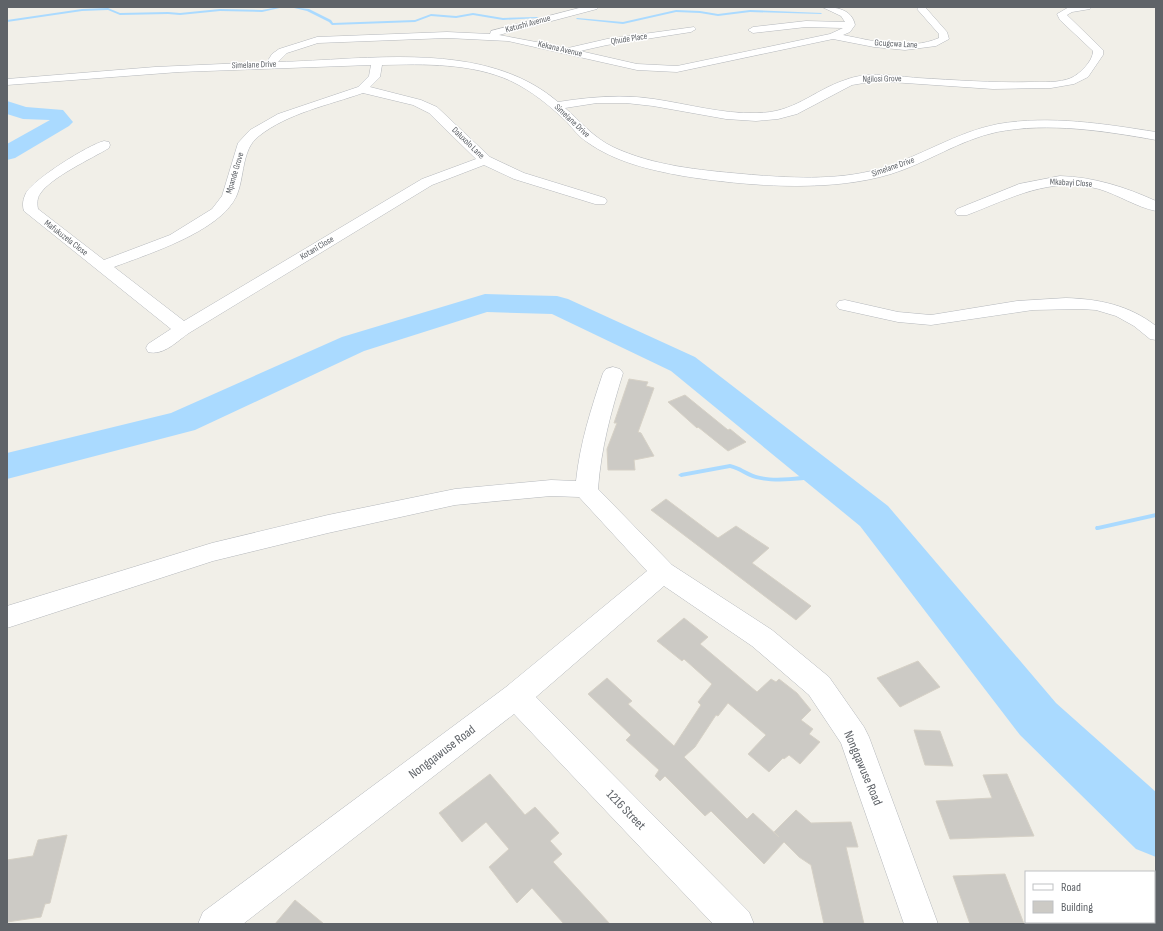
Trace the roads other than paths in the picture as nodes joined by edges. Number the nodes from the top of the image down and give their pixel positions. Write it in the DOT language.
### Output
graph roads {
  1 [pos="594,7"];
  2 [pos="827,7"];
  3 [pos="1087,7"];
  4 [pos="922,10"];
  5 [pos="850,25"];
  6 [pos="691,29"];
  7 [pos="752,30"];
  8 [pos="486,36"];
  9 [pos="833,36"];
  10 [pos="567,51"];
  11 [pos="377,62"];
  12 [pos="270,65"];
  13 [pos="7,82"];
  14 [pos="362,89"];
  15 [pos="556,106"];
  16 [pos="1156,136"];
  17 [pos="104,145"];
  18 [pos="485,160"];
  19 [pos="600,202"];
  20 [pos="1156,208"];
  21 [pos="962,212"];
  22 [pos="102,266"];
  23 [pos="845,305"];
  24 [pos="182,329"];
  25 [pos="1156,335"];
  26 [pos="155,348"];
  27 [pos="613,373"];
  28 [pos="591,495"];
  29 [pos="663,572"];
  30 [pos="7,617"];
  31 [pos="516,696"];
  32 [pos="214,924"];
  33 [pos="737,924"];
  34 [pos="921,924"];
  1 -- 8 [label="street, Katushi Avenue"];
  2 -- 5 [label="street"];
  3 -- 15 [label="street, Ngilosi Grove"];
  4 -- 9 [label="street, Gcugcwa Lane"];
  5 -- 7 [label="street"];
  5 -- 9 [label="street, Kekana Avenue"];
  6 -- 10 [label="street, Qhude Place"];
  8 -- 10 [label="street, Kekana Avenue"];
  8 -- 12 [label="street, Kekana Avenue"];
  9 -- 10 [label="street, Kekana Avenue"];
  11 -- 12 [label="street, Simelane Drive"];
  11 -- 14 [label="street"];
  11 -- 15 [label="street, Simelane Drive"];
  12 -- 13 [label="street, Simelane Drive"];
  14 -- 18 [label="street, Daluxolo Lane"];
  14 -- 22 [label="street, Mpande Grove"];
  15 -- 16 [label="street, Simelane Drive"];
  17 -- 22 [label="street, Mafukuzela Close"];
  18 -- 19 [label="street, Daluxolo Lane"];
  18 -- 24 [label="street, Kotani Close"];
  20 -- 21 [label="street, Mkabayi Close"];
  22 -- 24 [label="street, Mafukuzela Close"];
  23 -- 25 [label="street"];
  24 -- 26 [label="street, Kotani Close"];
  27 -- 28 [label="street"];
  28 -- 29 [label="street, Nongqawuse Road"];
  28 -- 30 [label="street"];
  29 -- 31 [label="street, Nongqawuse Road"];
  29 -- 34 [label="street, Nongqawuse Road"];
  31 -- 32 [label="street, Nongqawuse Road"];
  31 -- 33 [label="street, 1216 Street"];
}
